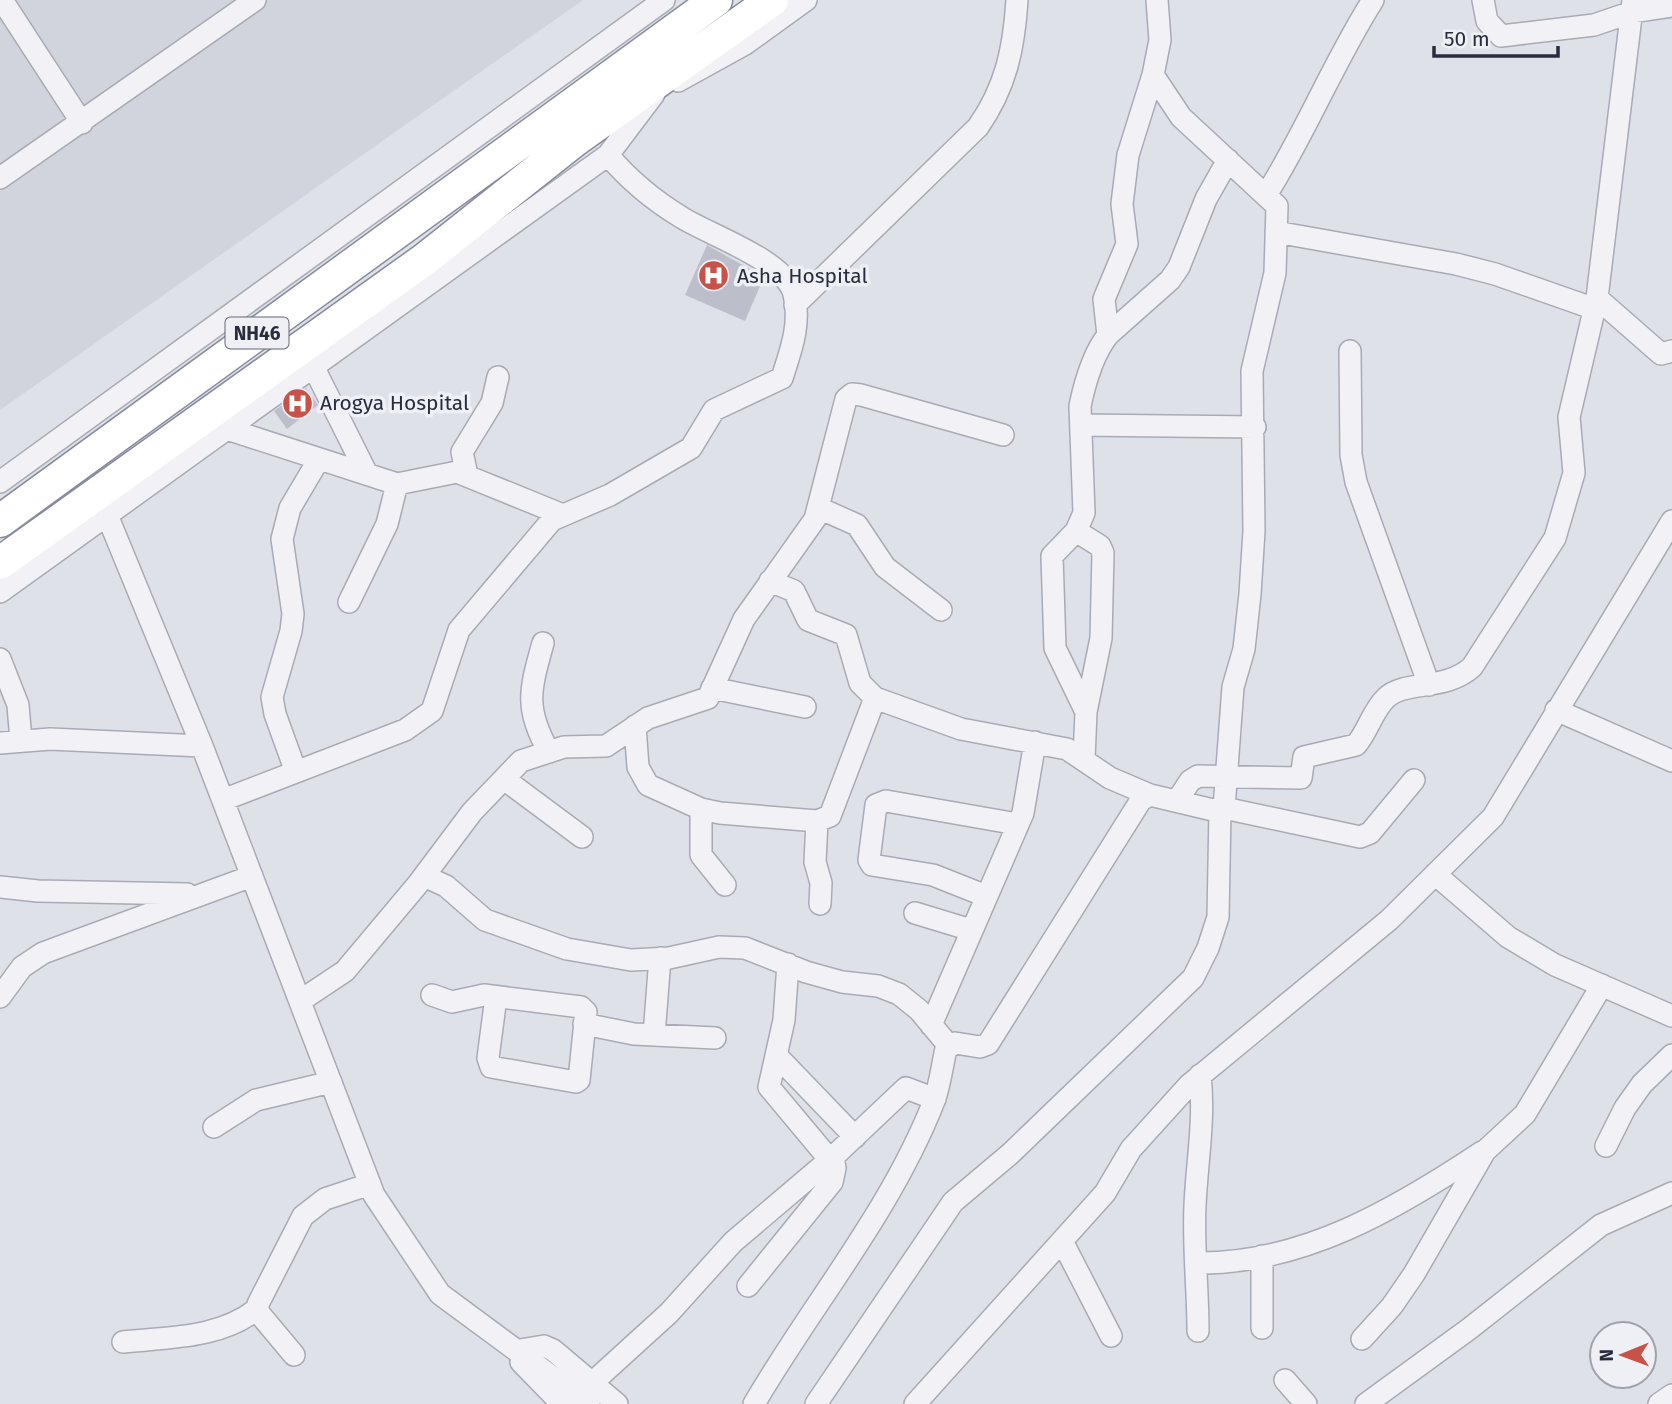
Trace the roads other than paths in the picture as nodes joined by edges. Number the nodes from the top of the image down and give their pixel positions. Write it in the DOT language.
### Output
graph roads {
  1 [pos="2,0"];
  2 [pos="255,0"];
  3 [pos="664,0"];
  4 [pos="716,0"];
  5 [pos="772,0"];
  6 [pos="806,0"];
  7 [pos="1017,0"];
  8 [pos="1373,0"];
  9 [pos="1483,0"];
  10 [pos="1158,1"];
  11 [pos="1632,6"];
  12 [pos="1672,6"];
  13 [pos="1153,75"];
  14 [pos="660,85"];
  15 [pos="82,123"];
  16 [pos="608,155"];
  17 [pos="1228,160"];
  18 [pos="0,178"];
  19 [pos="1266,195"];
  20 [pos="1276,232"];
  21 [pos="794,304"];
  22 [pos="1596,304"];
  23 [pos="1108,335"];
  24 [pos="1350,351"];
  25 [pos="1672,351"];
  26 [pos="313,366"];
  27 [pos="498,377"];
  28 [pos="1081,425"];
  29 [pos="1255,427"];
  30 [pos="227,429"];
  31 [pos="1003,435"];
  32 [pos="319,458"];
  33 [pos="367,474"];
  34 [pos="467,475"];
  35 [pos="0,482"];
  36 [pos="397,484"];
  37 [pos="819,508"];
  38 [pos="107,515"];
  39 [pos="563,515"];
  40 [pos="0,520"];
  41 [pos="1672,521"];
  42 [pos="1076,531"];
  43 [pos="0,563"];
  44 [pos="770,581"];
  45 [pos="0,592"];
  46 [pos="349,602"];
  47 [pos="941,610"];
  48 [pos="543,643"];
  49 [pos="0,659"];
  50 [pos="1429,685"];
  51 [pos="712,688"];
  52 [pos="875,698"];
  53 [pos="805,707"];
  54 [pos="1556,710"];
  55 [pos="1086,712"];
  56 [pos="635,726"];
  57 [pos="1035,741"];
  58 [pos="11,742"];
  59 [pos="202,746"];
  60 [pos="548,752"];
  61 [pos="1084,758"];
  62 [pos="1672,761"];
  63 [pos="296,772"];
  64 [pos="1224,778"];
  65 [pos="504,779"];
  66 [pos="1414,780"];
  67 [pos="1150,795"];
  68 [pos="223,800"];
  69 [pos="1177,801"];
  70 [pos="701,809"];
  71 [pos="1222,809"];
  72 [pos="817,821"];
  73 [pos="1017,824"];
  74 [pos="582,836"];
  75 [pos="1435,874"];
  76 [pos="252,876"];
  77 [pos="424,876"];
  78 [pos="725,885"];
  79 [pos="0,887"];
  80 [pos="201,894"];
  81 [pos="986,896"];
  82 [pos="820,904"];
  83 [pos="915,913"];
  84 [pos="971,930"];
  85 [pos="660,958"];
  86 [pos="788,964"];
  87 [pos="1602,985"];
  88 [pos="432,995"];
  89 [pos="0,997"];
  90 [pos="496,997"];
  91 [pos="300,1001"];
  92 [pos="1672,1016"];
  93 [pos="584,1024"];
  94 [pos="931,1025"];
  95 [pos="654,1035"];
  96 [pos="715,1038"];
  97 [pos="949,1046"];
  98 [pos="1672,1055"];
  99 [pos="778,1057"];
  100 [pos="1200,1075"];
  101 [pos="331,1082"];
  102 [pos="935,1099"];
  103 [pos="214,1127"];
  104 [pos="855,1137"];
  105 [pos="1606,1146"];
  106 [pos="1489,1147"];
  107 [pos="832,1159"];
  108 [pos="370,1184"];
  109 [pos="1672,1193"];
  110 [pos="1062,1241"];
  111 [pos="1262,1256"];
  112 [pos="1197,1263"];
  113 [pos="748,1286"];
  114 [pos="257,1309"];
  115 [pos="1262,1328"];
  116 [pos="1198,1331"];
  117 [pos="1111,1336"];
  118 [pos="1362,1339"];
  119 [pos="123,1342"];
  120 [pos="520,1350"];
  121 [pos="294,1355"];
  122 [pos="1285,1380"];
  123 [pos="591,1394"];
  124 [pos="1672,1395"];
  125 [pos="562,1404"];
  126 [pos="617,1404"];
  127 [pos="754,1404"];
  128 [pos="816,1404"];
  129 [pos="915,1404"];
  130 [pos="1306,1404"];
  131 [pos="1366,1404"];
  132 [pos="1659,1404"];
  1 -- 15 [label="street"];
  2 -- 15 [label="street"];
  3 -- 35 [label="street"];
  4 -- 40 [label="highway, NH46"];
  5 -- 14 [label="highway, NH46"];
  6 -- 14 [label="street"];
  7 -- 21 [label="street"];
  8 -- 19 [label="street"];
  9 -- 11 [label="street"];
  10 -- 13 [label="street"];
  11 -- 12 [label="street"];
  11 -- 22 [label="street"];
  13 -- 17 [label="street"];
  13 -- 23 [label="street"];
  14 -- 16 [label="street"];
  14 -- 43 [label="highway, NH46"];
  15 -- 18 [label="street"];
  16 -- 21 [label="street"];
  16 -- 26 [label="street"];
  17 -- 19 [label="street"];
  17 -- 23 [label="street"];
  19 -- 20 [label="street"];
  20 -- 22 [label="street"];
  20 -- 29 [label="street"];
  21 -- 39 [label="street"];
  22 -- 25 [label="street"];
  22 -- 50 [label="street"];
  23 -- 28 [label="street"];
  24 -- 50 [label="street"];
  26 -- 30 [label="street"];
  26 -- 33 [label="street"];
  27 -- 34 [label="street"];
  28 -- 29 [label="street"];
  28 -- 42 [label="street"];
  29 -- 64 [label="street"];
  30 -- 32 [label="street"];
  30 -- 38 [label="street"];
  31 -- 37 [label="street"];
  32 -- 33 [label="street"];
  32 -- 63 [label="street"];
  33 -- 36 [label="street"];
  34 -- 36 [label="street"];
  34 -- 39 [label="street"];
  36 -- 46 [label="street"];
  37 -- 44 [label="street"];
  37 -- 47 [label="street"];
  38 -- 45 [label="street"];
  38 -- 59 [label="street"];
  39 -- 63 [label="street"];
  41 -- 54 [label="street"];
  42 -- 55 [label="street"];
  42 -- 55 [label="street"];
  44 -- 51 [label="street"];
  44 -- 52 [label="street"];
  48 -- 60 [label="street"];
  49 -- 58 [label="street"];
  50 -- 64 [label="street"];
  51 -- 53 [label="street"];
  51 -- 56 [label="street"];
  52 -- 57 [label="street"];
  52 -- 72 [label="street"];
  54 -- 62 [label="street"];
  54 -- 75 [label="street"];
  55 -- 61 [label="street"];
  56 -- 60 [label="street"];
  56 -- 70 [label="street"];
  57 -- 61 [label="street"];
  57 -- 73 [label="street"];
  58 -- 59 [label="street"];
  59 -- 68 [label="street"];
  60 -- 65 [label="street"];
  61 -- 67 [label="street"];
  63 -- 68 [label="street"];
  64 -- 69 [label="street"];
  64 -- 71 [label="street"];
  65 -- 74 [label="street"];
  65 -- 77 [label="street"];
  66 -- 71 [label="street"];
  67 -- 69 [label="street"];
  67 -- 97 [label="street"];
  68 -- 76 [label="street"];
  69 -- 71 [label="street"];
  70 -- 72 [label="street"];
  70 -- 78 [label="street"];
  71 -- 128 [label="street"];
  72 -- 82 [label="street"];
  73 -- 81 [label="street"];
  73 -- 81 [label="street"];
  75 -- 87 [label="street"];
  75 -- 100 [label="street"];
  76 -- 80 [label="street"];
  76 -- 91 [label="street"];
  77 -- 85 [label="street"];
  77 -- 91 [label="street"];
  79 -- 80 [label="street"];
  80 -- 89 [label="street"];
  81 -- 84 [label="street"];
  83 -- 84 [label="street"];
  84 -- 94 [label="street"];
  85 -- 86 [label="street"];
  85 -- 95 [label="street"];
  86 -- 94 [label="street"];
  86 -- 99 [label="street"];
  87 -- 92 [label="street"];
  87 -- 106 [label="street"];
  88 -- 90 [label="street"];
  90 -- 93 [label="street"];
  90 -- 93 [label="street"];
  91 -- 101 [label="street"];
  93 -- 95 [label="street"];
  94 -- 97 [label="street"];
  95 -- 96 [label="street"];
  97 -- 102 [label="street"];
  98 -- 105 [label="street"];
  99 -- 104 [label="street"];
  99 -- 107 [label="street"];
  100 -- 110 [label="street"];
  100 -- 112 [label="street"];
  101 -- 103 [label="street"];
  101 -- 108 [label="street"];
  102 -- 104 [label="street"];
  102 -- 127 [label="street"];
  104 -- 107 [label="street"];
  106 -- 111 [label="street"];
  106 -- 118 [label="street"];
  107 -- 113 [label="street"];
  107 -- 123 [label="street"];
  108 -- 114 [label="street"];
  108 -- 120 [label="street"];
  109 -- 131 [label="street"];
  110 -- 117 [label="street"];
  110 -- 129 [label="street"];
  111 -- 112 [label="street"];
  111 -- 115 [label="street"];
  112 -- 116 [label="street"];
  114 -- 119 [label="street"];
  114 -- 121 [label="street"];
  120 -- 123 [label="street"];
  120 -- 123 [label="street"];
  120 -- 125 [label="street"];
  122 -- 130 [label="street"];
  123 -- 126 [label="street"];
  124 -- 132 [label="street"];
}
